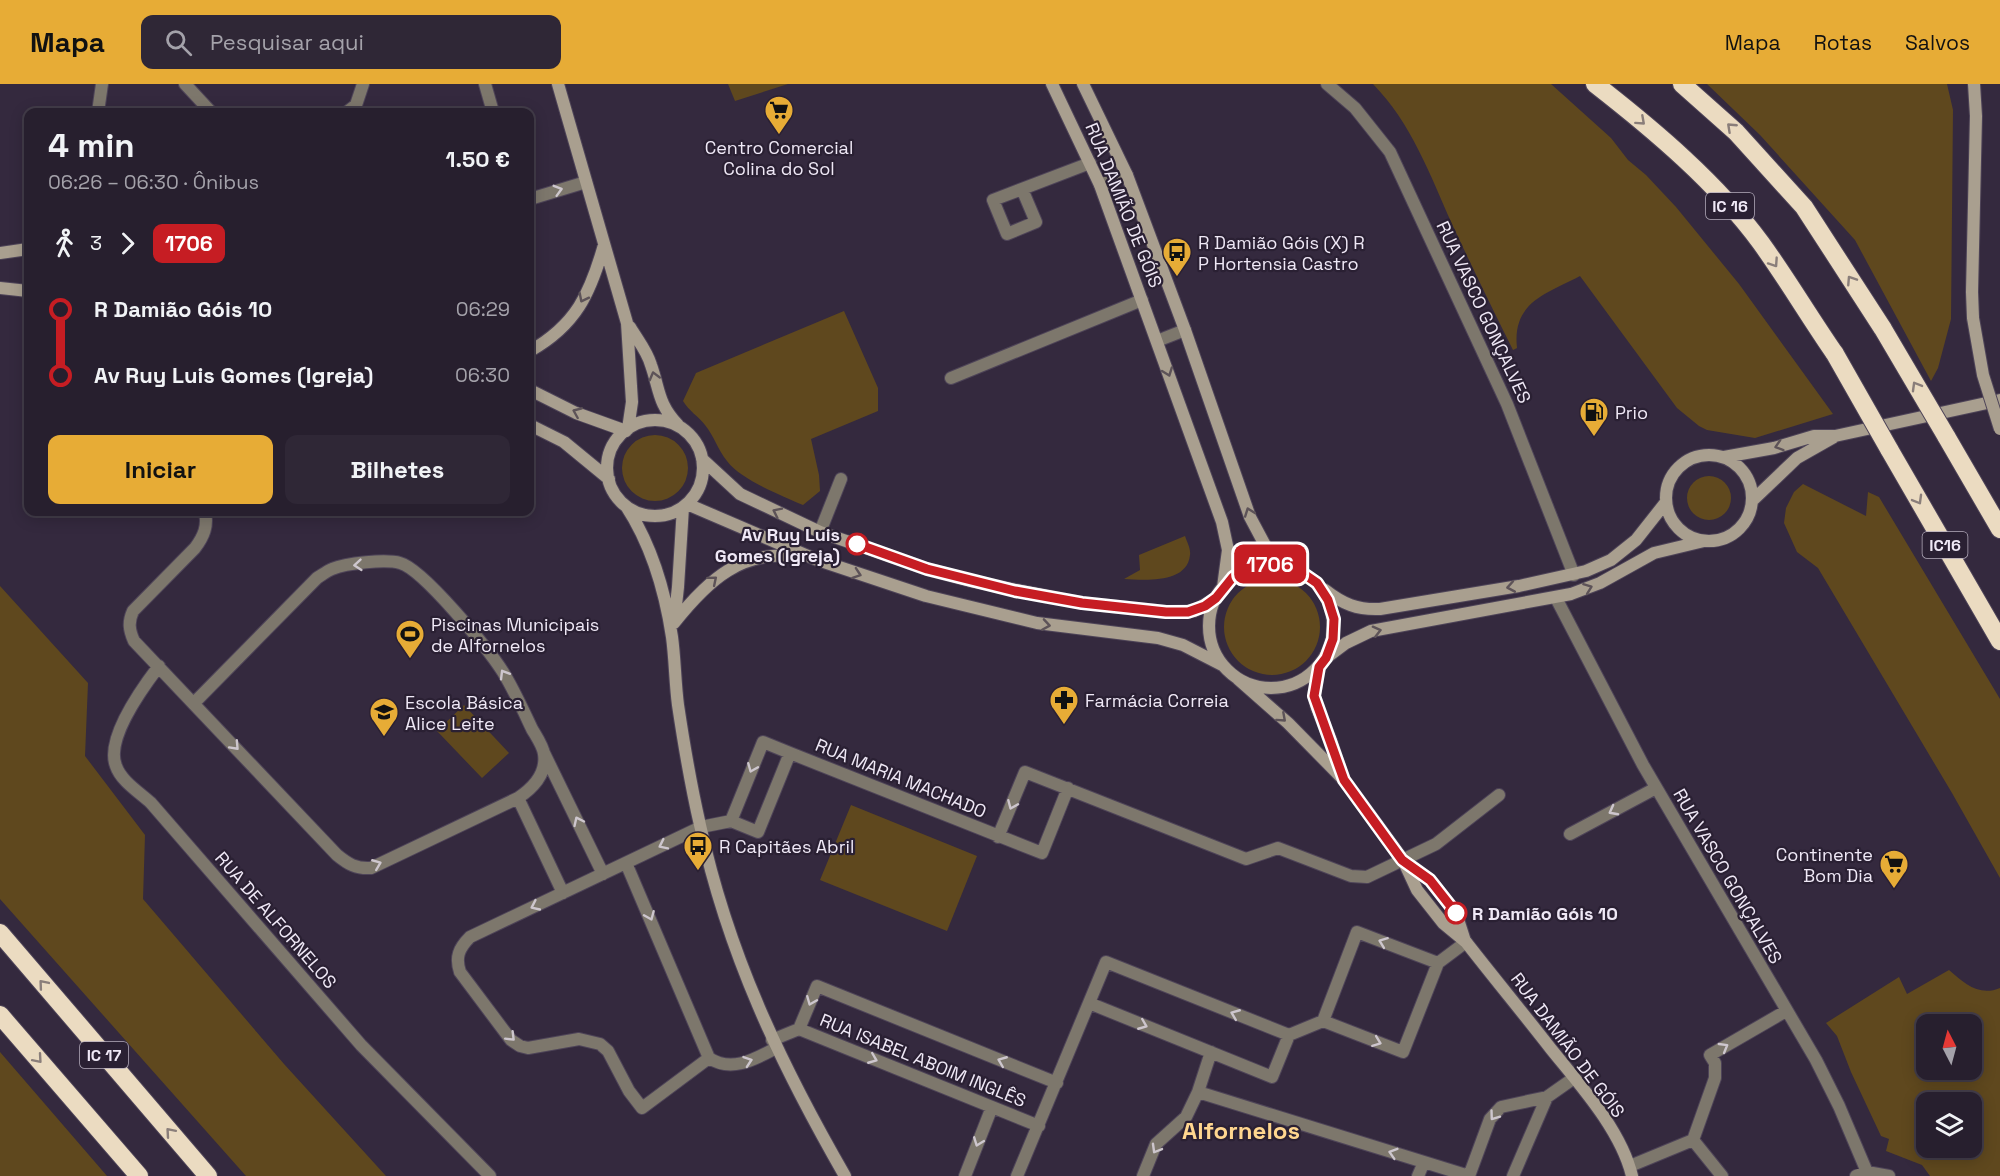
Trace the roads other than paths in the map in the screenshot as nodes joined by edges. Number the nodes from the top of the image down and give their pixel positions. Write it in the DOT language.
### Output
graph roads {
  1 [pos="102,84"];
  2 [pos="185,84"];
  3 [pos="363,84"];
  4 [pos="485,84"];
  5 [pos="558,84"];
  6 [pos="1052,84"];
  7 [pos="1083,84"];
  8 [pos="1327,84"];
  9 [pos="1595,84"];
  10 [pos="1682,84"];
  11 [pos="1974,84"];
  12 [pos="99,108"];
  13 [pos="207,108"];
  14 [pos="353,108"];
  15 [pos="492,108"];
  16 [pos="1090,163"];
  17 [pos="1127,175"];
  18 [pos="586,182"];
  19 [pos="1100,185"];
  20 [pos="1022,189"];
  21 [pos="534,198"];
  22 [pos="604,244"];
  23 [pos="24,250"];
  24 [pos="0,253"];
  25 [pos="0,288"];
  26 [pos="24,291"];
  27 [pos="1142,300"];
  28 [pos="627,323"];
  29 [pos="1185,330"];
  30 [pos="1157,341"];
  31 [pos="534,348"];
  32 [pos="951,378"];
  33 [pos="534,392"];
  34 [pos="2000,400"];
  35 [pos="534,427"];
  36 [pos="680,427"];
  37 [pos="2000,429"];
  38 [pos="627,430"];
  39 [pos="1835,436"];
  40 [pos="1889,449"];
  41 [pos="1724,458"];
  42 [pos="702,459"];
  43 [pos="609,479"];
  44 [pos="841,479"];
  45 [pos="1753,500"];
  46 [pos="1666,502"];
  47 [pos="626,506"];
  48 [pos="685,506"];
  49 [pos="206,516"];
  50 [pos="2000,529"];
  51 [pos="820,532"];
  52 [pos="1704,541"];
  53 [pos="815,559"];
  54 [pos="1275,564"];
  55 [pos="1574,575"];
  56 [pos="1317,583"];
  57 [pos="1223,587"];
  58 [pos="1216,598"];
  59 [pos="1556,598"];
  60 [pos="674,623"];
  61 [pos="672,636"];
  62 [pos="2000,641"];
  63 [pos="1322,662"];
  64 [pos="1222,665"];
  65 [pos="159,666"];
  66 [pos="1238,679"];
  67 [pos="194,703"];
  68 [pos="544,752"];
  69 [pos="790,753"];
  70 [pos="1344,780"];
  71 [pos="1068,788"];
  72 [pos="1656,789"];
  73 [pos="1499,795"];
  74 [pos="518,798"];
  75 [pos="731,820"];
  76 [pos="701,827"];
  77 [pos="1570,834"];
  78 [pos="998,837"];
  79 [pos="1402,860"];
  80 [pos="626,863"];
  81 [pos="603,874"];
  82 [pos="563,893"];
  83 [pos="0,933"];
  84 [pos="1466,942"];
  85 [pos="1438,963"];
  86 [pos="1089,1003"];
  87 [pos="1786,1011"];
  88 [pos="0,1015"];
  89 [pos="1323,1021"];
  90 [pos="799,1029"];
  91 [pos="1289,1035"];
  92 [pos="774,1044"];
  93 [pos="1211,1052"];
  94 [pos="709,1058"];
  95 [pos="1574,1078"];
  96 [pos="1057,1083"];
  97 [pos="1198,1092"];
  98 [pos="1547,1097"];
  99 [pos="992,1107"];
  100 [pos="1039,1126"];
  101 [pos="1693,1140"];
  102 [pos="1424,1162"];
  103 [pos="1631,1171"];
  104 [pos="1862,1174"];
  105 [pos="139,1176"];
  106 [pos="208,1176"];
  107 [pos="490,1176"];
  108 [pos="845,1176"];
  109 [pos="965,1176"];
  110 [pos="1017,1176"];
  111 [pos="1143,1176"];
  112 [pos="1418,1176"];
  113 [pos="1469,1176"];
  114 [pos="1513,1176"];
  115 [pos="1722,1176"];
  116 [pos="1889,1176"];
  1 -- 12 [label="street"];
  2 -- 13 [label="street"];
  3 -- 14 [label="street"];
  4 -- 15 [label="street"];
  5 -- 18 [label="street"];
  6 -- 16 [label="street, RUA DAMIÃO DE GÓIS"];
  7 -- 17 [label="street, RUA DAMIÃO DE GÓIS"];
  8 -- 55 [label="street, RUA VASCO GONÇALVES"];
  9 -- 40 [label="highway, IC 16, one-way, bridge"];
  50 -- 10 [label="highway, one-way, bridge"];
  11 -- 37 [label="street, bridge"];
  16 -- 19 [label="street, RUA DAMIÃO DE GÓIS"];
  16 -- 20 [label="street"];
  17 -- 19 [label="street"];
  17 -- 29 [label="street, RUA DAMIÃO DE GÓIS"];
  21 -- 18 [label="street, one-way"];
  18 -- 22 [label="street"];
  19 -- 27 [label="street, RUA DAMIÃO DE GÓIS"];
  22 -- 28 [label="street"];
  22 -- 31 [label="street, one-way"];
  23 -- 24 [label="street"];
  25 -- 26 [label="street"];
  27 -- 30 [label="street, RUA DAMIÃO DE GÓIS"];
  27 -- 32 [label="street"];
  36 -- 28 [label="street, one-way"];
  28 -- 38 [label="street"];
  29 -- 30 [label="street"];
  54 -- 29 [label="street, RUA DAMIÃO DE GÓIS, one-way"];
  30 -- 57 [label="street, RUA DAMIÃO DE GÓIS, one-way"];
  38 -- 33 [label="street, one-way"];
  34 -- 39 [label="street"];
  35 -- 43 [label="street"];
  36 -- 38 [label="street"];
  36 -- 42 [label="street"];
  38 -- 43 [label="street"];
  39 -- 41 [label="street, one-way"];
  39 -- 45 [label="street"];
  40 -- 62 [label="highway, IC16, one-way"];
  41 -- 45 [label="street"];
  41 -- 46 [label="street"];
  42 -- 48 [label="street"];
  51 -- 42 [label="street, one-way"];
  43 -- 47 [label="street"];
  44 -- 51 [label="street"];
  45 -- 52 [label="street"];
  46 -- 52 [label="street"];
  46 -- 55 [label="street"];
  47 -- 48 [label="street"];
  47 -- 61 [label="street"];
  48 -- 53 [label="street"];
  48 -- 60 [label="street"];
  49 -- 65 [label="street"];
  51 -- 58 [label="street"];
  59 -- 52 [label="street, one-way"];
  60 -- 53 [label="street, one-way"];
  53 -- 64 [label="street, one-way"];
  54 -- 56 [label="street"];
  54 -- 57 [label="street"];
  55 -- 56 [label="street, one-way"];
  56 -- 63 [label="street"];
  57 -- 58 [label="street"];
  58 -- 64 [label="street"];
  63 -- 59 [label="street, one-way"];
  59 -- 72 [label="street, RUA VASCO GONÇALVES"];
  60 -- 61 [label="street"];
  61 -- 76 [label="street"];
  63 -- 66 [label="street"];
  63 -- 70 [label="street, RUA DAMIÃO DE GÓIS"];
  64 -- 66 [label="street"];
  65 -- 67 [label="street"];
  65 -- 107 [label="street, RUA DE ALFORNELOS"];
  66 -- 70 [label="street, RUA DAMIÃO DE GÓIS, one-way"];
  68 -- 67 [label="street, one-way"];
  67 -- 74 [label="street, one-way"];
  68 -- 74 [label="street"];
  81 -- 68 [label="street, one-way"];
  69 -- 75 [label="street, RUA MARIA MACHADO, one-way"];
  69 -- 75 [label="street, RUA MARIA MACHADO"];
  69 -- 78 [label="street, RUA MARIA MACHADO"];
  70 -- 79 [label="street, RUA DAMIÃO DE GÓIS"];
  71 -- 78 [label="street, RUA MARIA MACHADO, one-way"];
  71 -- 78 [label="street, RUA MARIA MACHADO"];
  71 -- 79 [label="street, RUA MARIA MACHADO"];
  72 -- 77 [label="street, one-way"];
  72 -- 87 [label="street, RUA VASCO GONÇALVES"];
  73 -- 79 [label="street, RUA MARIA MACHADO"];
  74 -- 82 [label="street"];
  75 -- 76 [label="street"];
  76 -- 80 [label="street, one-way"];
  76 -- 92 [label="street"];
  79 -- 84 [label="street, RUA DAMIÃO DE GÓIS"];
  80 -- 81 [label="street"];
  80 -- 94 [label="street, one-way"];
  81 -- 82 [label="street"];
  82 -- 94 [label="street, one-way"];
  106 -- 83 [label="highway, IC 17, one-way"];
  84 -- 85 [label="street"];
  84 -- 95 [label="street, RUA DAMIÃO DE GÓIS"];
  89 -- 85 [label="street, one-way"];
  85 -- 89 [label="street, one-way"];
  91 -- 86 [label="street, RUA ISABEL ABOIM INGLÊS, one-way"];
  86 -- 93 [label="street, one-way"];
  86 -- 96 [label="street, RUA ISABEL ABOIM INGLÊS"];
  101 -- 87 [label="street, one-way"];
  87 -- 104 [label="street, RUA VASCO GONÇALVES"];
  88 -- 105 [label="highway, IC 17, one-way"];
  89 -- 91 [label="street"];
  90 -- 92 [label="street"];
  96 -- 90 [label="street, RUA ISABEL ABOIM INGLÊS, one-way"];
  90 -- 99 [label="street, RUA ISABEL ABOIM INGLÊS, one-way"];
  91 -- 93 [label="street"];
  94 -- 92 [label="street, one-way"];
  92 -- 108 [label="street"];
  93 -- 97 [label="street"];
  95 -- 98 [label="street"];
  95 -- 103 [label="street, RUA DAMIÃO DE GÓIS"];
  96 -- 100 [label="street, RUA ISABEL ABOIM INGLÊS"];
  102 -- 97 [label="street, one-way"];
  97 -- 111 [label="street, one-way"];
  98 -- 113 [label="street, one-way"];
  98 -- 114 [label="street"];
  99 -- 100 [label="street, RUA ISABEL ABOIM INGLÊS"];
  99 -- 109 [label="street, one-way"];
  100 -- 110 [label="street"];
  101 -- 103 [label="street"];
  101 -- 115 [label="street"];
  102 -- 112 [label="street"];
  102 -- 113 [label="street"];
  104 -- 116 [label="street"];
}
